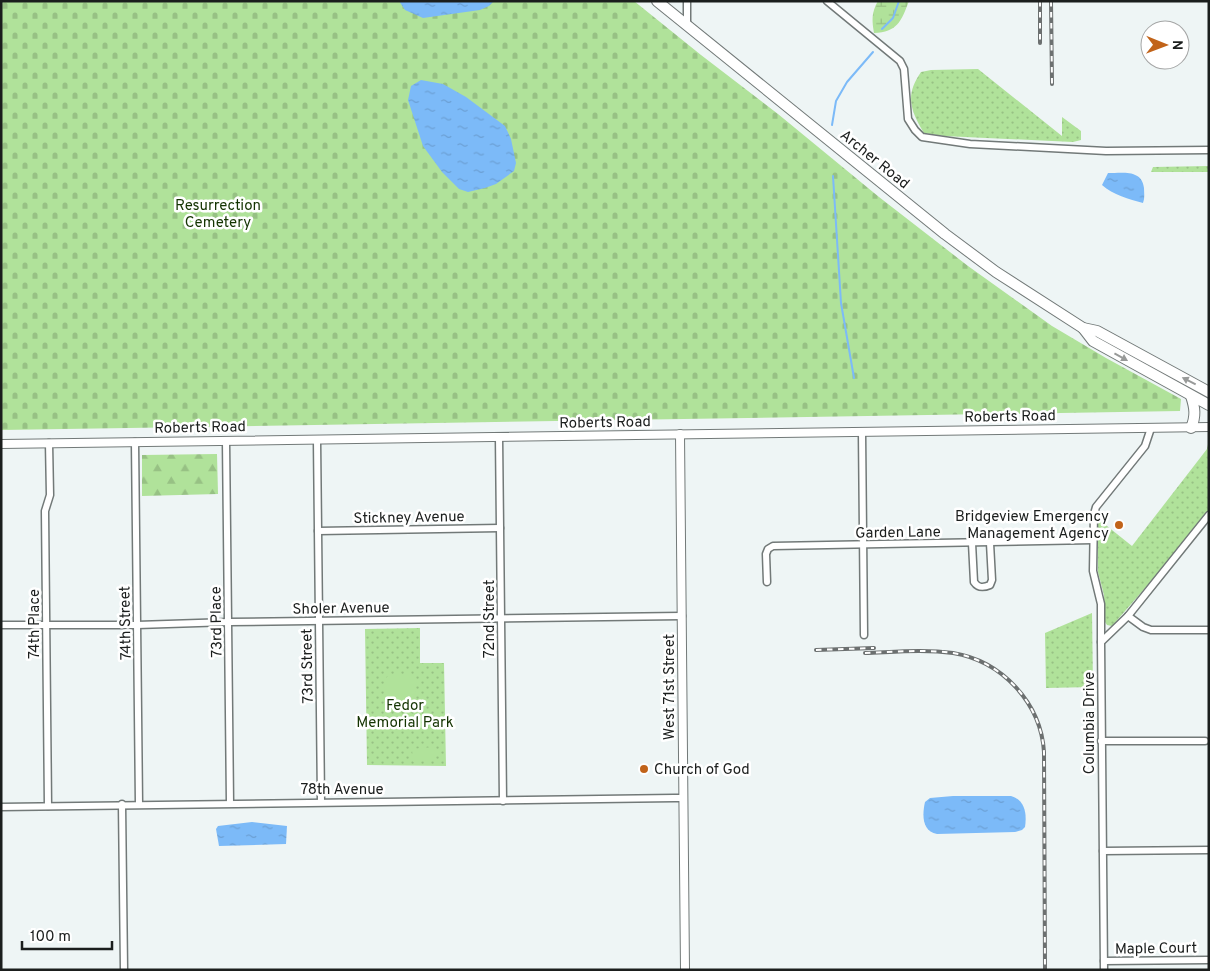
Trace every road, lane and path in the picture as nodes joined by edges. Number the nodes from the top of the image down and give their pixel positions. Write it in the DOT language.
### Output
graph roads {
  1 [pos="657,1"];
  2 [pos="687,1"];
  3 [pos="827,1"];
  4 [pos="688,26"];
  5 [pos="1209,150"];
  6 [pos="1083,328"];
  7 [pos="1209,392"];
  8 [pos="1191,396"];
  9 [pos="1209,405"];
  10 [pos="1209,427"];
  11 [pos="1151,428"];
  12 [pos="1191,428"];
  13 [pos="862,432"];
  14 [pos="680,434"];
  15 [pos="499,437"];
  16 [pos="317,440"];
  17 [pos="226,441"];
  18 [pos="135,442"];
  19 [pos="1,444"];
  20 [pos="49,444"];
  21 [pos="1209,515"];
  22 [pos="500,528"];
  23 [pos="318,531"];
  24 [pos="1093,540"];
  25 [pos="972,543"];
  26 [pos="990,543"];
  27 [pos="863,545"];
  28 [pos="767,582"];
  29 [pos="682,616"];
  30 [pos="1128,616"];
  31 [pos="501,618"];
  32 [pos="319,621"];
  33 [pos="228,622"];
  34 [pos="46,624"];
  35 [pos="1,625"];
  36 [pos="138,625"];
  37 [pos="1209,630"];
  38 [pos="864,635"];
  39 [pos="1101,642"];
  40 [pos="1101,740"];
  41 [pos="1205,741"];
  42 [pos="683,798"];
  43 [pos="503,800"];
  44 [pos="321,801"];
  45 [pos="230,803"];
  46 [pos="122,804"];
  47 [pos="138,804"];
  48 [pos="48,806"];
  49 [pos="1,807"];
  50 [pos="1209,850"];
  51 [pos="1103,851"];
  52 [pos="1208,960"];
  53 [pos="1104,961"];
  54 [pos="124,970"];
  55 [pos="685,970"];
  56 [pos="1104,970"];
  1 -- 4 [label="main road, Archer Road"];
  2 -- 4 [label="street"];
  3 -- 5 [label="street"];
  4 -- 6 [label="main road, Archer Road"];
  7 -- 6 [label="main road, Archer Road, one-way"];
  6 -- 8 [label="main road, Archer Road, one-way"];
  8 -- 9 [label="main road, Archer Road"];
  8 -- 12 [label="main road"];
  10 -- 12 [label="street, Roberts Road"];
  11 -- 12 [label="street, Roberts Road"];
  11 -- 13 [label="street, Roberts Road"];
  11 -- 24 [label="street"];
  13 -- 14 [label="street, Roberts Road"];
  13 -- 27 [label="street"];
  14 -- 15 [label="street, Roberts Road"];
  14 -- 29 [label="street, West 71st Street"];
  15 -- 16 [label="street, Roberts Road"];
  15 -- 22 [label="street, 72nd Street"];
  16 -- 17 [label="street, Roberts Road"];
  16 -- 23 [label="street, 73rd Street"];
  17 -- 18 [label="street, Roberts Road"];
  17 -- 33 [label="street, 73rd Place"];
  18 -- 20 [label="street, Roberts Road"];
  18 -- 36 [label="street, 74th Street"];
  19 -- 20 [label="street, Roberts Road"];
  20 -- 34 [label="street, 74th Place"];
  21 -- 30 [label="street"];
  22 -- 23 [label="street, Stickney Avenue"];
  22 -- 31 [label="street, 72nd Street"];
  23 -- 32 [label="street, 73rd Street"];
  24 -- 26 [label="street, Garden Lane"];
  24 -- 39 [label="street"];
  25 -- 26 [label="street, Garden Lane"];
  25 -- 26 [label="street"];
  25 -- 27 [label="street, Garden Lane"];
  27 -- 28 [label="street, Garden Lane"];
  27 -- 38 [label="street"];
  29 -- 31 [label="street, Sholer Avenue"];
  29 -- 42 [label="street, West 71st Street"];
  30 -- 37 [label="street"];
  30 -- 39 [label="street"];
  31 -- 32 [label="street, Sholer Avenue"];
  31 -- 43 [label="street, 72nd Street"];
  32 -- 33 [label="street, Sholer Avenue"];
  32 -- 44 [label="street, 73rd Street"];
  33 -- 36 [label="street, Sholer Avenue"];
  33 -- 45 [label="street, 73rd Place"];
  34 -- 35 [label="street, Sholer Avenue"];
  34 -- 36 [label="street, Sholer Avenue"];
  34 -- 48 [label="street, 74th Place"];
  36 -- 47 [label="street, 74th Street"];
  39 -- 40 [label="street, Columbia Drive"];
  40 -- 41 [label="street"];
  40 -- 51 [label="street, Columbia Drive"];
  42 -- 43 [label="street, 78th Avenue"];
  42 -- 55 [label="street, West 71st Street"];
  43 -- 44 [label="street, 78th Avenue"];
  44 -- 45 [label="street, 78th Avenue"];
  45 -- 47 [label="street, 78th Avenue"];
  46 -- 47 [label="street, 78th Avenue"];
  46 -- 48 [label="street, 78th Avenue"];
  46 -- 54 [label="street"];
  48 -- 49 [label="street, 78th Avenue"];
  50 -- 51 [label="street"];
  51 -- 53 [label="street, Columbia Drive"];
  52 -- 53 [label="street, Maple Court"];
  53 -- 56 [label="street, Columbia Drive"];
}
